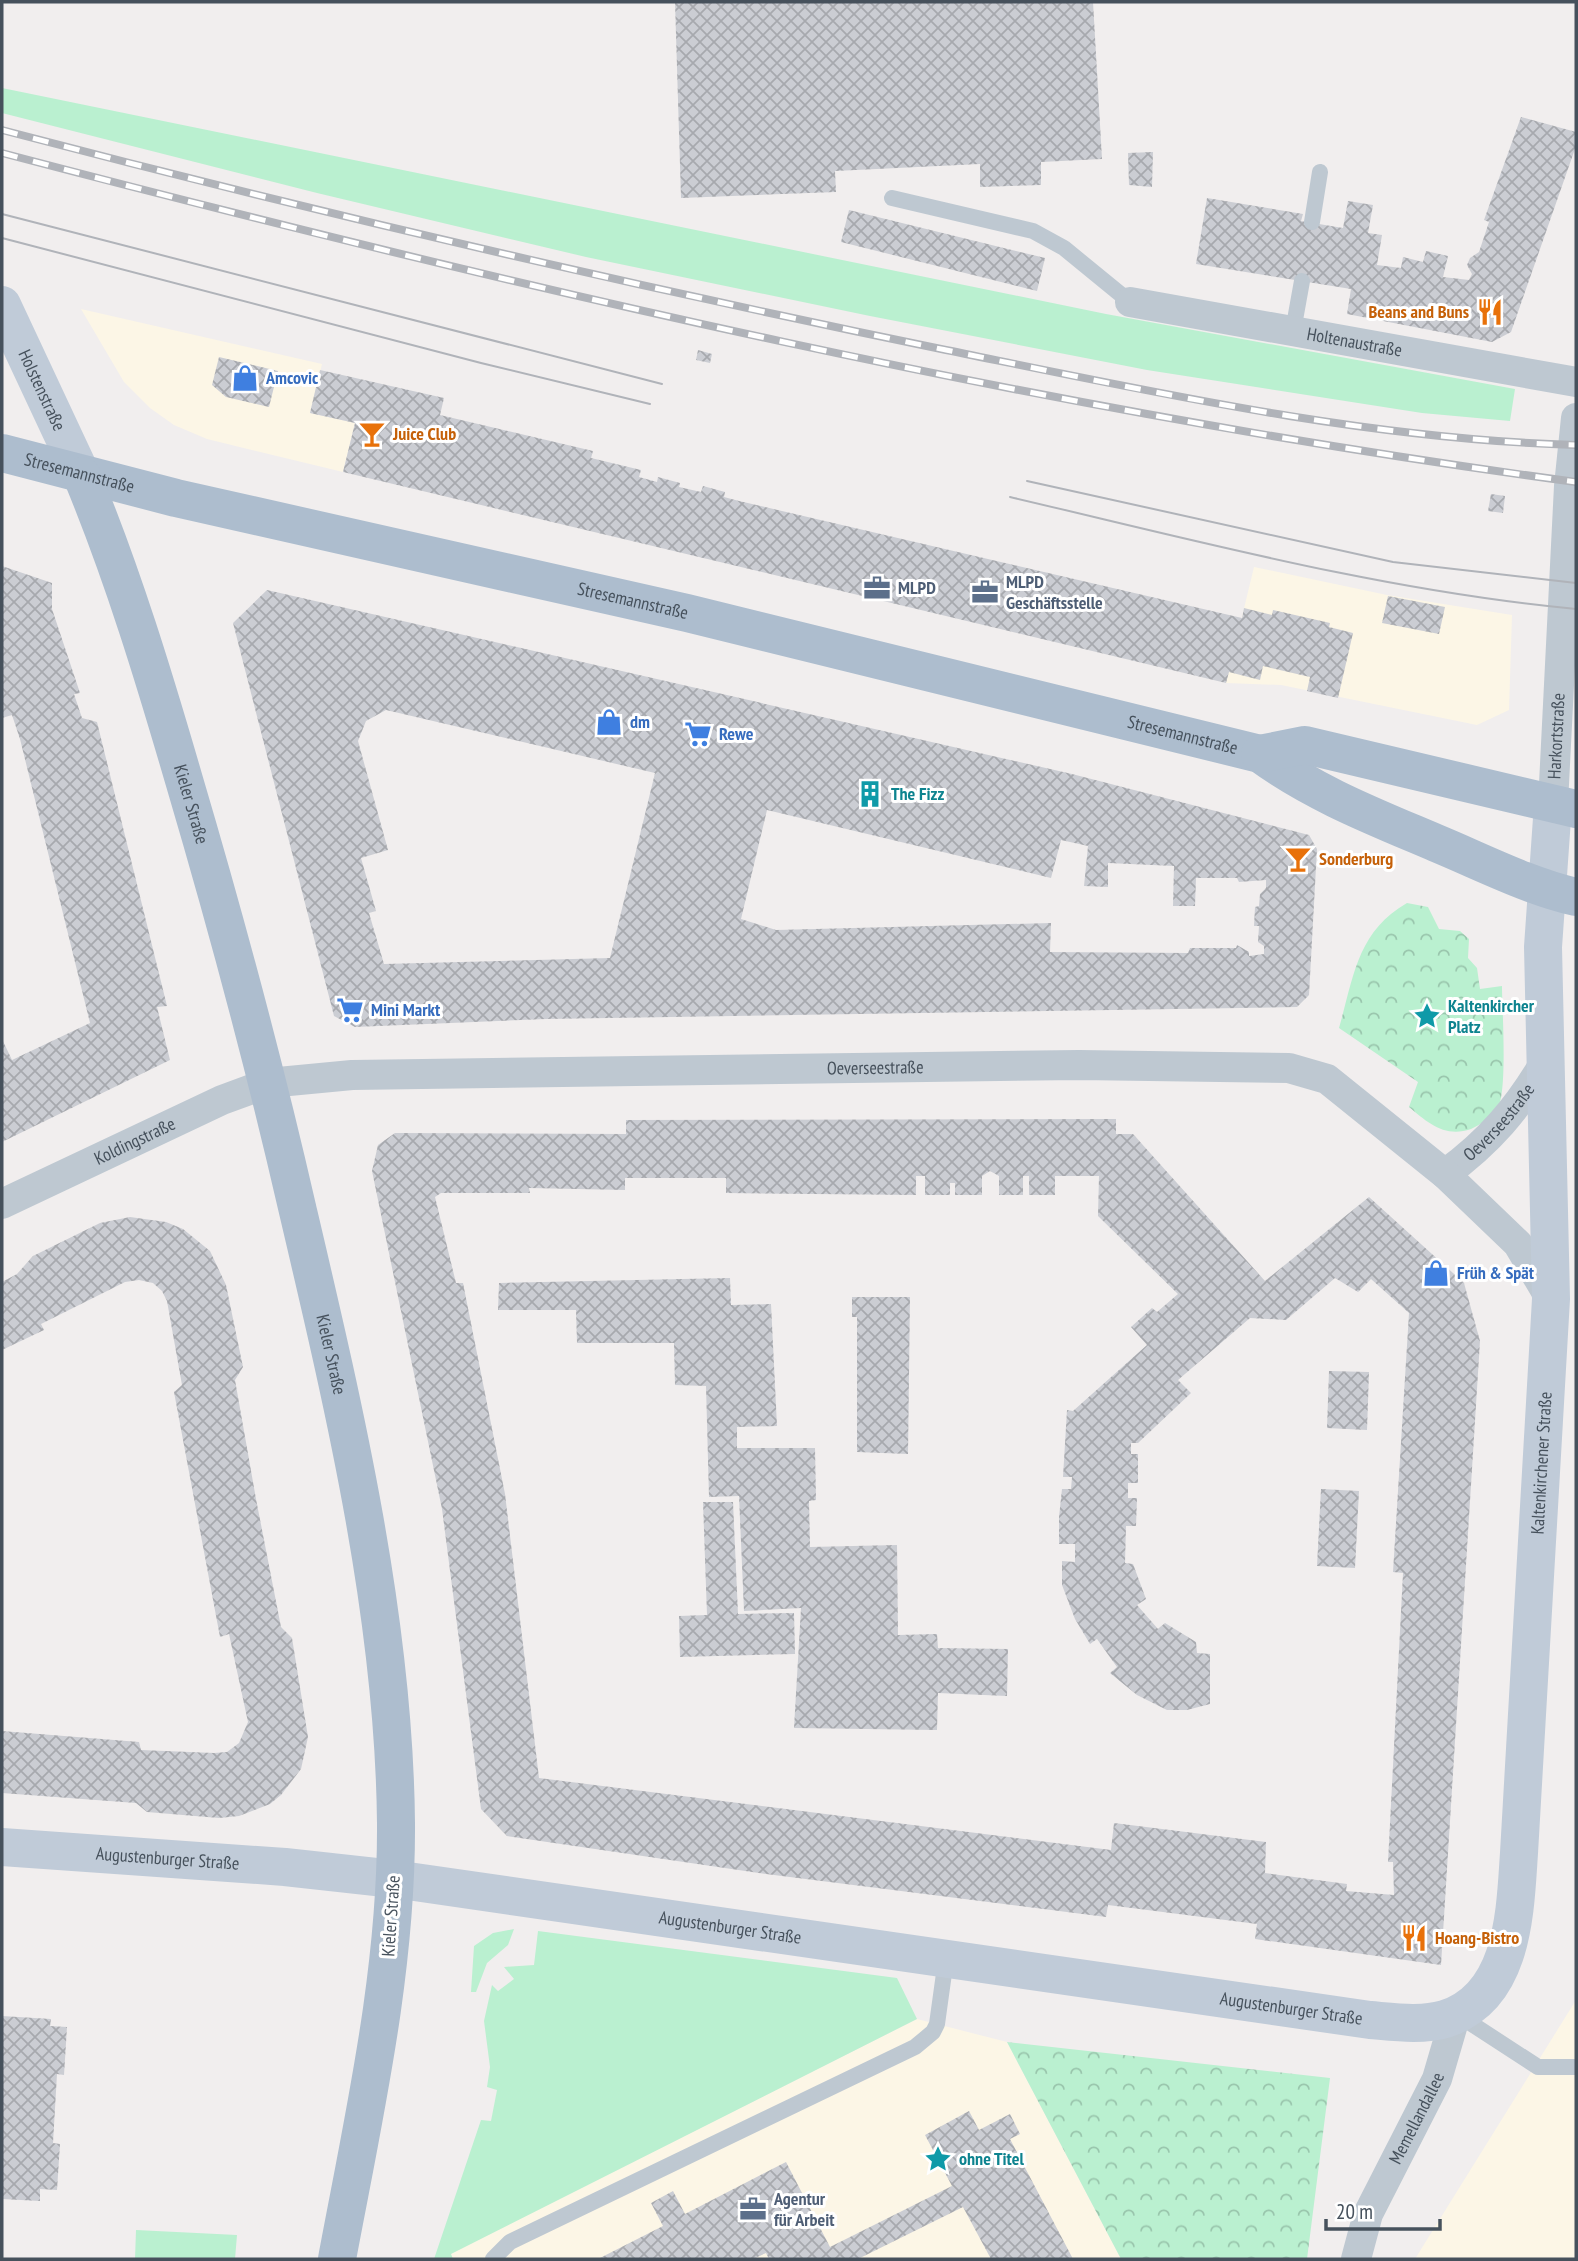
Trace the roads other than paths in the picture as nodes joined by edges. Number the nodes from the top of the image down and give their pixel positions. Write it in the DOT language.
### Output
graph roads {
  1 [pos="1320,172"];
  2 [pos="892,198"];
  3 [pos="1312,222"];
  4 [pos="1302,281"];
  5 [pos="1130,302"];
  6 [pos="2,305"];
  7 [pos="1293,331"];
  8 [pos="1576,383"];
  9 [pos="1576,418"];
  10 [pos="2,453"];
  11 [pos="82,475"];
  12 [pos="1260,754"];
  13 [pos="1565,806"];
  14 [pos="1561,893"];
  15 [pos="1545,1062"];
  16 [pos="268,1083"];
  17 [pos="1446,1174"];
  18 [pos="2,1204"];
  19 [pos="1551,1299"];
  20 [pos="2,1847"];
  21 [pos="394,1879"];
  22 [pos="946,1959"];
  23 [pos="1457,2014"];
  24 [pos="1576,2067"];
  25 [pos="337,2259"];
  26 [pos="493,2259"];
  27 [pos="1356,2259"];
  1 -- 3 [label="lane"];
  2 -- 5 [label="lane"];
  4 -- 7 [label="lane"];
  5 -- 7 [label="street, Holtenaustraße"];
  6 -- 11 [label="street, Holstenstraße"];
  7 -- 8 [label="street, Holtenaustraße"];
  9 -- 13 [label="street, Harkortstraße"];
  10 -- 11 [label="main road, Stresemannstraße"];
  11 -- 12 [label="main road, Stresemannstraße"];
  11 -- 16 [label="main road, Kieler Straße"];
  12 -- 13 [label="main road, Stresemannstraße"];
  12 -- 14 [label="main road, Stresemannstraße"];
  13 -- 14 [label="street, Kaltenkirchener Straße"];
  14 -- 15 [label="street, Kaltenkirchener Straße"];
  15 -- 17 [label="street, Oeverseestraße"];
  15 -- 19 [label="street, Kaltenkirchener Straße"];
  16 -- 17 [label="street, Oeverseestraße"];
  16 -- 18 [label="street, Koldingstraße"];
  16 -- 21 [label="main road, Kieler Straße"];
  17 -- 19 [label="street, Oeverseestraße"];
  19 -- 23 [label="street, Kaltenkirchener Straße"];
  20 -- 21 [label="street, Augustenburger Straße"];
  21 -- 22 [label="street, Augustenburger Straße"];
  21 -- 25 [label="main road, Kieler Straße"];
  22 -- 23 [label="street, Augustenburger Straße"];
  22 -- 26 [label="lane"];
  23 -- 24 [label="lane"];
  23 -- 27 [label="street, Memellandallee"];
}
